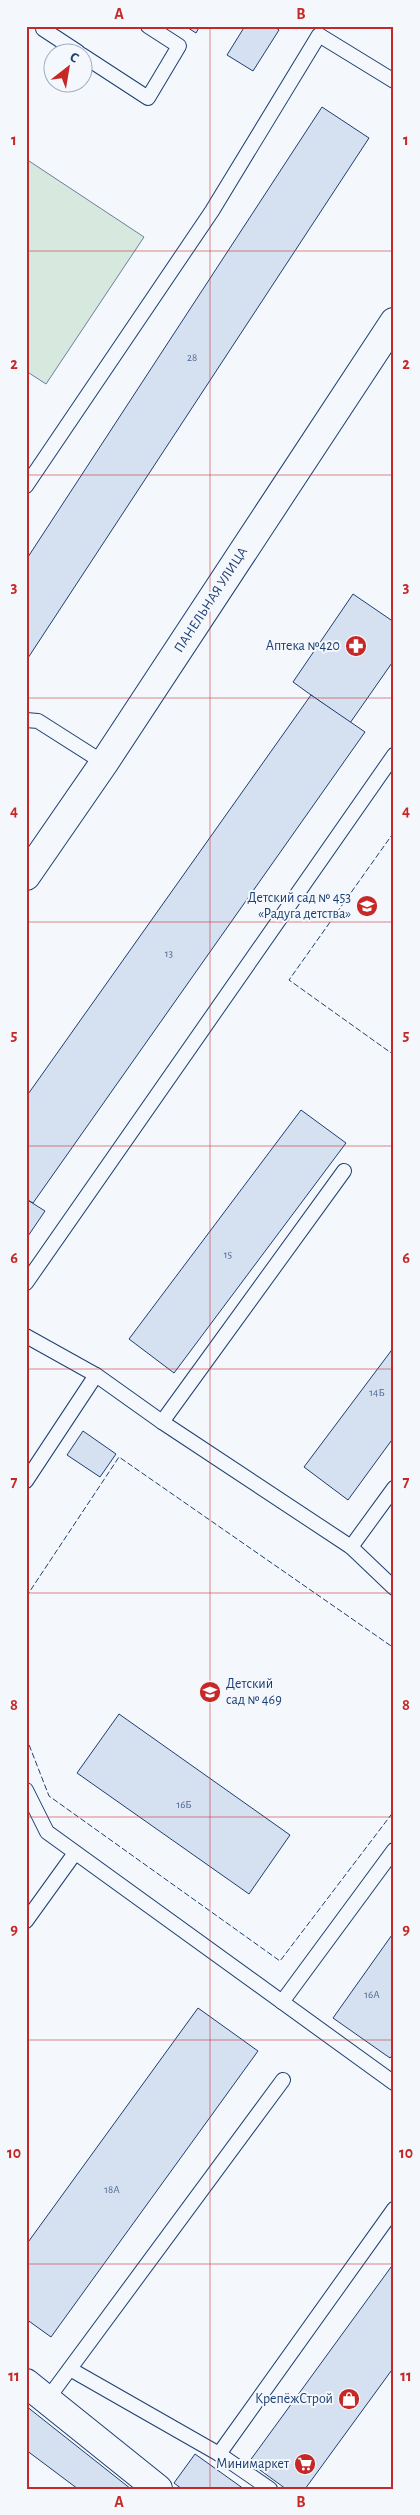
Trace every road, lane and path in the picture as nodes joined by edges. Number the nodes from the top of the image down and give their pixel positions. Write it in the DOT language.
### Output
graph roads {
  1 [pos="45,26"];
  2 [pos="148,26"];
  3 [pos="63,42"];
  4 [pos="92,62"];
  5 [pos="394,81"];
  6 [pos="394,322"];
  7 [pos="26,486"];
  8 [pos="26,720"];
  9 [pos="394,755"];
  10 [pos="104,762"];
  11 [pos="26,876"];
  12 [pos="344,1171"];
  13 [pos="26,1283"];
  14 [pos="26,1336"];
  15 [pos="96,1375"];
  16 [pos="162,1422"];
  17 [pos="26,1480"];
  18 [pos="394,1488"];
  19 [pos="351,1546"];
  20 [pos="394,1588"];
  21 [pos="26,1790"];
  22 [pos="394,1850"];
  23 [pos="76,1853"];
  24 [pos="26,1921"];
  25 [pos="282,2002"];
  26 [pos="283,2080"];
  27 [pos="394,2083"];
  28 [pos="394,2209"];
  29 [pos="70,2369"];
  30 [pos="26,2383"];
  31 [pos="46,2401"];
  32 [pos="218,2454"];
  33 [pos="158,2489"];
  34 [pos="270,2489"];
  1 -- 3 [label="lane"];
  2 -- 4 [label="lane"];
  5 -- 7 [label="lane"];
  6 -- 10 [label="street, ПАНЕЛЬНАЯ УЛИЦА"];
  8 -- 10 [label="lane"];
  9 -- 13 [label="lane"];
  10 -- 11 [label="street, ПАНЕЛЬНАЯ УЛИЦА"];
  12 -- 16 [label="lane"];
  14 -- 15 [label="lane"];
  15 -- 16 [label="lane"];
  15 -- 17 [label="lane"];
  16 -- 19 [label="lane"];
  18 -- 19 [label="lane"];
  19 -- 20 [label="lane"];
  21 -- 23 [label="lane"];
  22 -- 25 [label="lane"];
  23 -- 24 [label="lane"];
  23 -- 25 [label="lane"];
  25 -- 27 [label="lane"];
  26 -- 29 [label="lane"];
  28 -- 32 [label="lane"];
  29 -- 31 [label="lane"];
  29 -- 32 [label="lane"];
  30 -- 31 [label="street"];
  31 -- 33 [label="street"];
  32 -- 34 [label="lane"];
}
